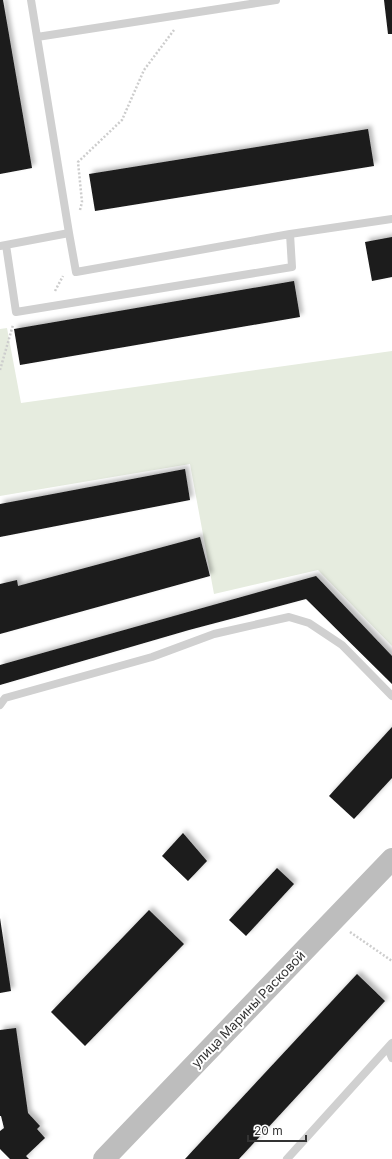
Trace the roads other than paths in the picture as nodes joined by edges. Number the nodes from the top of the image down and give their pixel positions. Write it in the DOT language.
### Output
graph roads {
  1 [pos="31,0"];
  2 [pos="276,0"];
  3 [pos="38,37"];
  4 [pos="392,219"];
  5 [pos="69,233"];
  6 [pos="290,234"];
  7 [pos="3,245"];
  8 [pos="392,696"];
  9 [pos="0,705"];
  10 [pos="392,859"];
  11 [pos="390,1045"];
  12 [pos="392,1058"];
  13 [pos="104,1159"];
  14 [pos="287,1159"];
  1 -- 3 [label="lane"];
  2 -- 3 [label="lane"];
  3 -- 5 [label="lane"];
  4 -- 6 [label="lane"];
  5 -- 6 [label="lane"];
  5 -- 7 [label="lane"];
  6 -- 7 [label="lane"];
  8 -- 9 [label="lane"];
  10 -- 13 [label="main road, улица Марины Расковой"];
  11 -- 12 [label="lane"];
  11 -- 14 [label="lane"];
}
